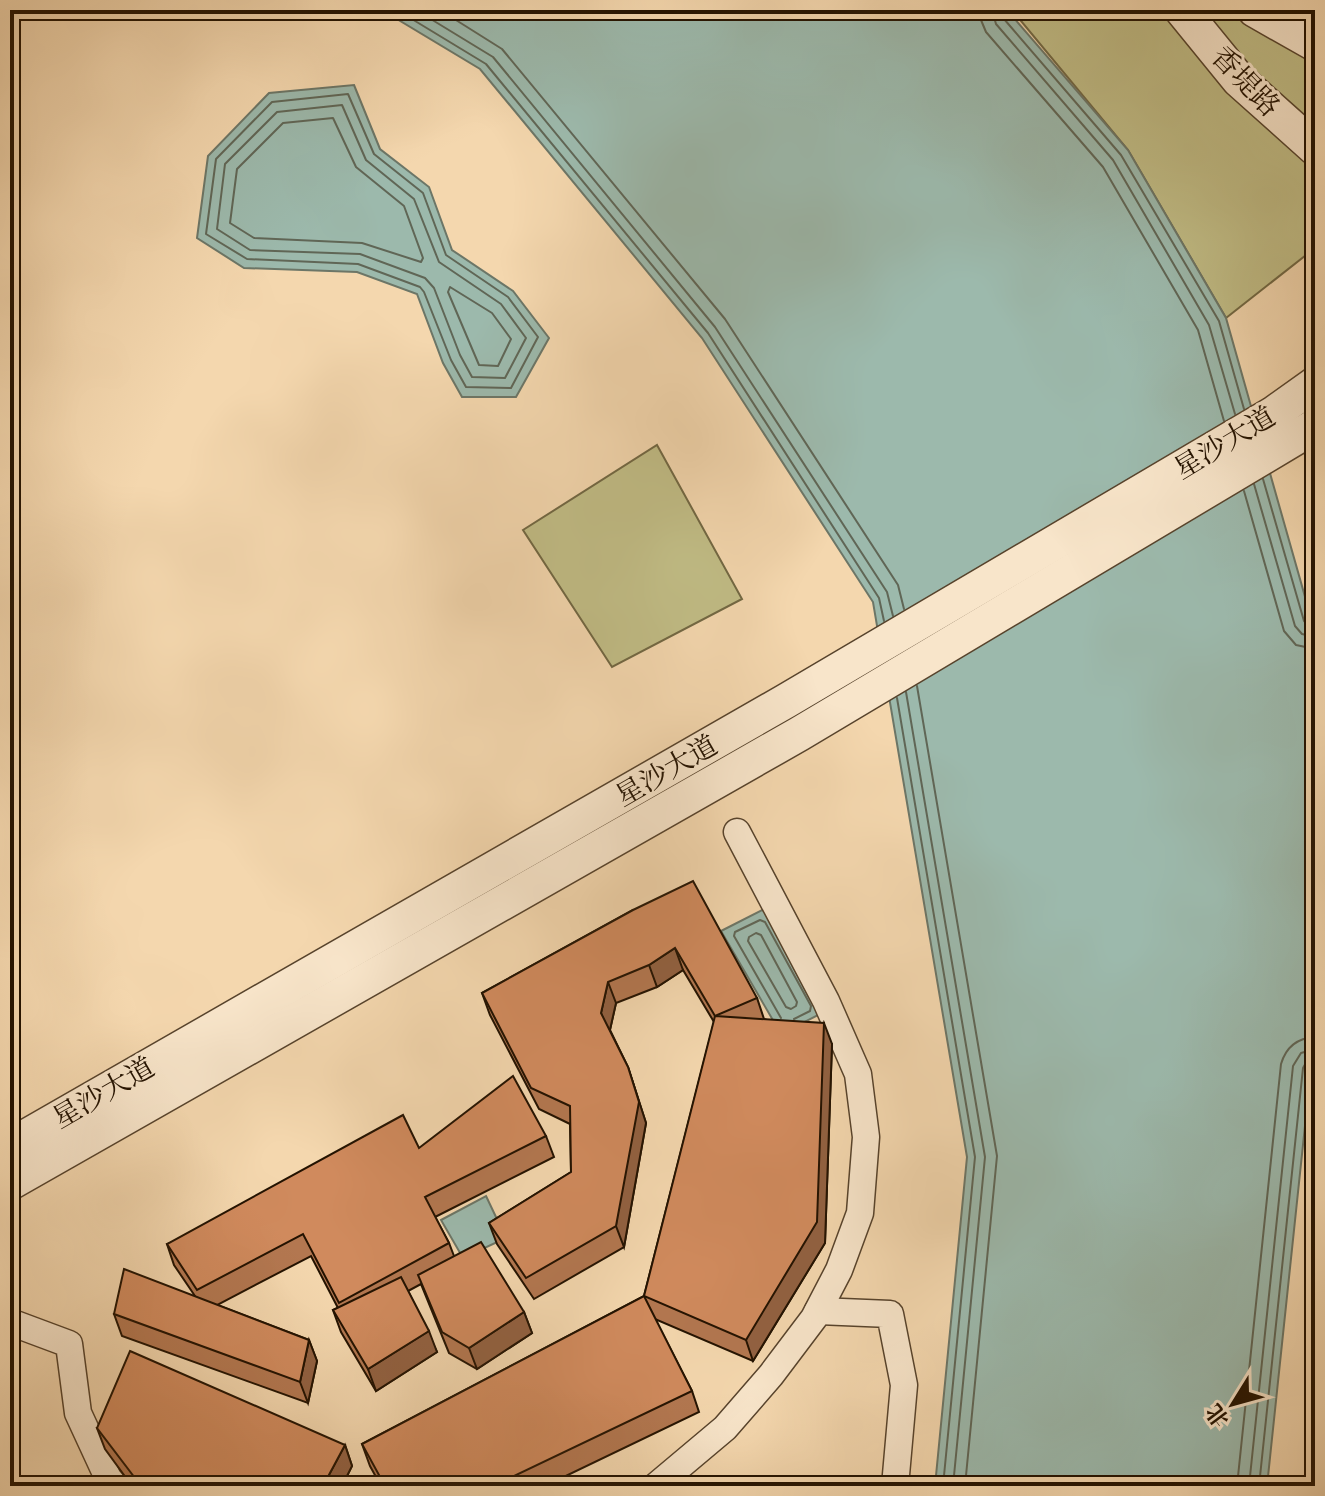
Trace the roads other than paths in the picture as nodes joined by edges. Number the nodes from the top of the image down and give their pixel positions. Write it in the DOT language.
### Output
graph roads {
  1 [pos="1182,10"];
  2 [pos="1255,10"];
  3 [pos="1315,44"];
  4 [pos="1315,148"];
  5 [pos="1315,384"];
  6 [pos="1293,427"];
  7 [pos="737,832"];
  8 [pos="10,1146"];
  9 [pos="10,1183"];
  10 [pos="818,1311"];
  11 [pos="10,1322"];
  12 [pos="115,1486"];
  13 [pos="656,1486"];
  14 [pos="895,1486"];
  1 -- 4 [label="street, 香堤路"];
  2 -- 3 [label="street, 香堤路"];
  5 -- 6 [label="street, 星沙大道"];
  6 -- 8 [label="street, 星沙大道"];
  6 -- 9 [label="street, 星沙大道"];
  7 -- 10 [label="street"];
  10 -- 13 [label="street"];
  10 -- 14 [label="street"];
  11 -- 12 [label="street"];
}
